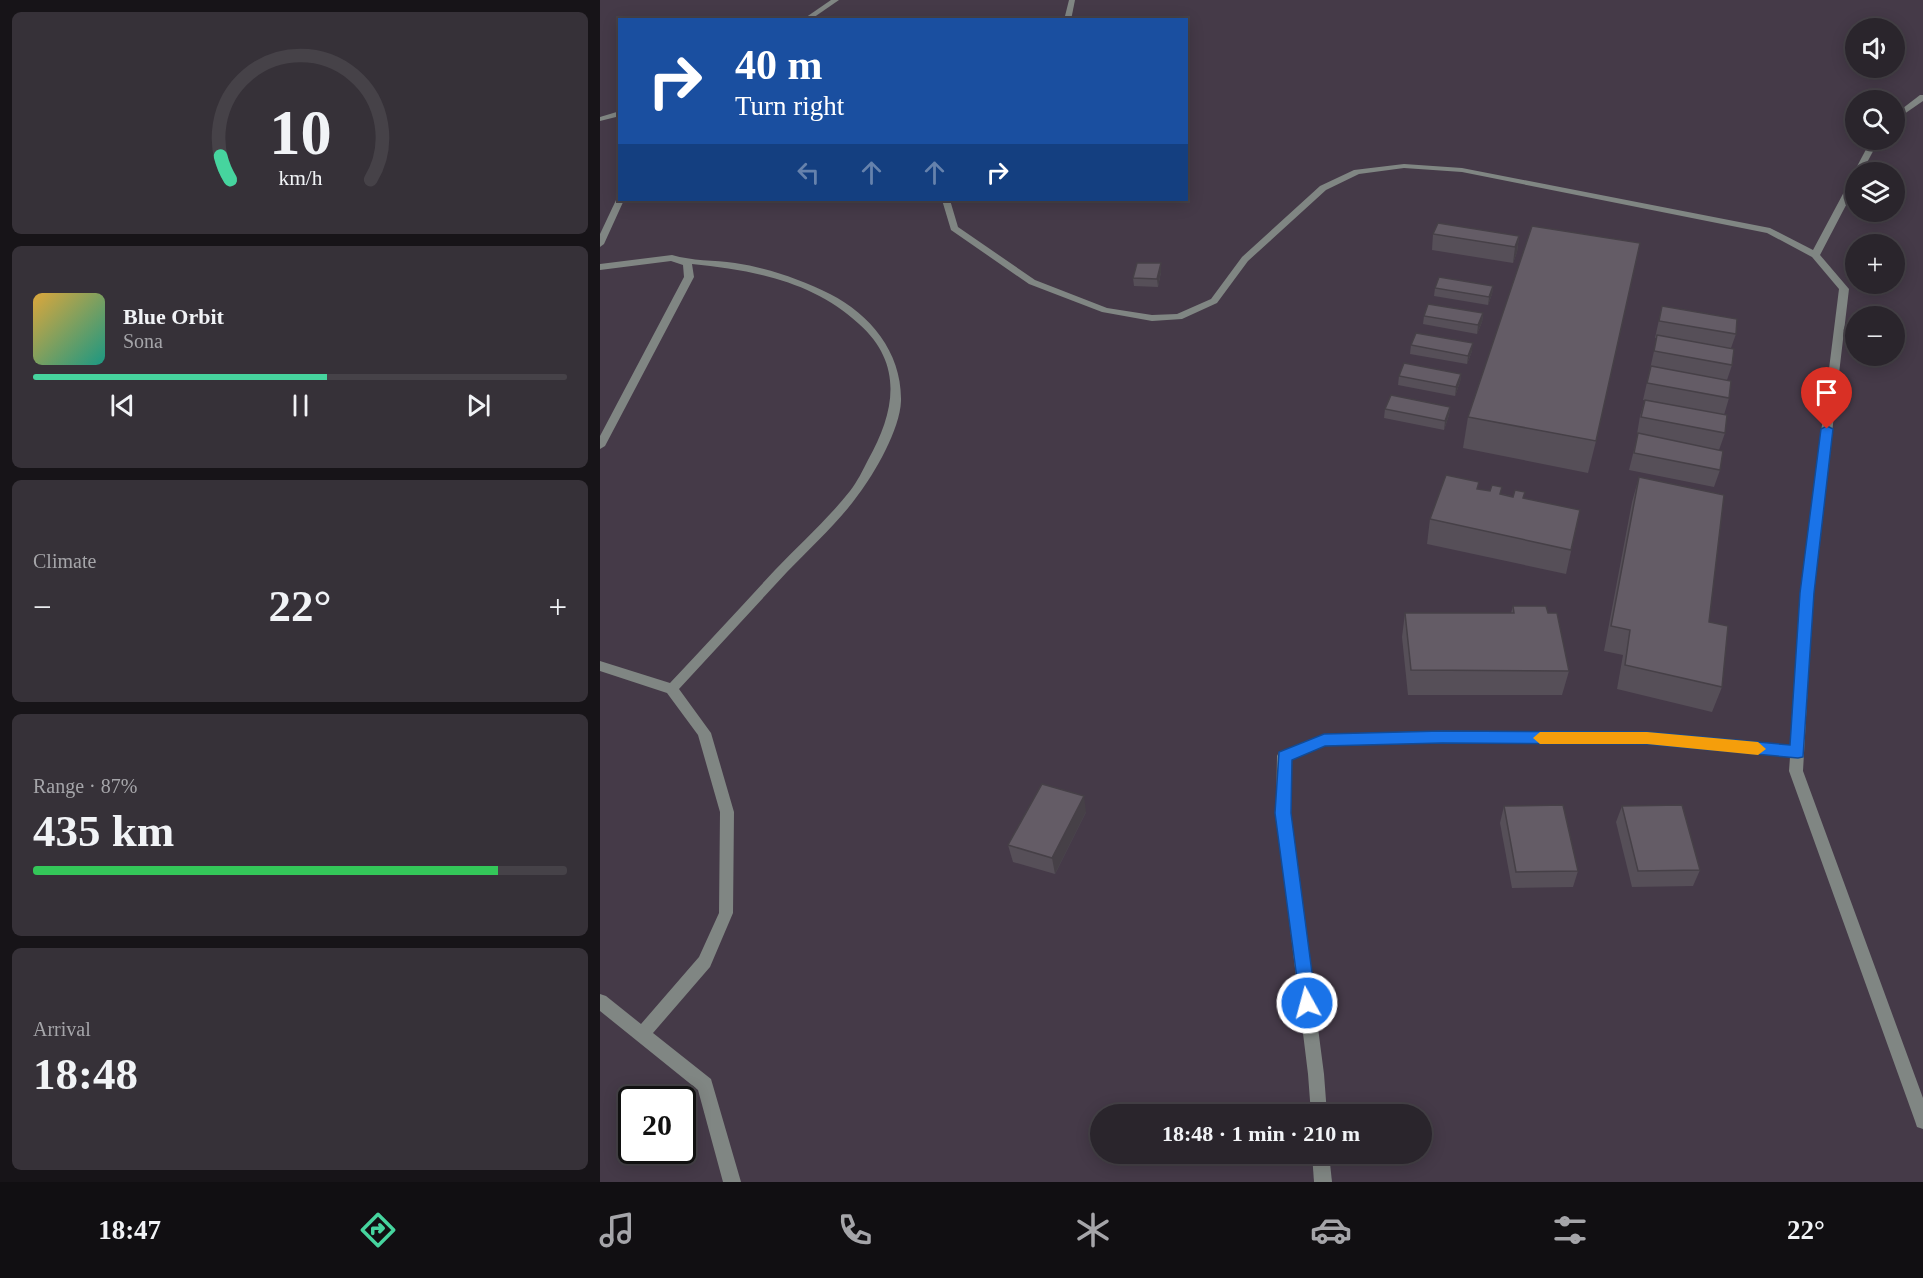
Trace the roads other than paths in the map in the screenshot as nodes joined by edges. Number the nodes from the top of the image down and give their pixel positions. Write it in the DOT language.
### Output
graph roads {
  1 [pos="836,0"];
  2 [pos="1072,0"];
  3 [pos="808,18"];
  4 [pos="1068,18"];
  5 [pos="1923,97"];
  6 [pos="1905,111"];
  7 [pos="618,114"];
  8 [pos="600,119"];
  9 [pos="1845,198"];
  10 [pos="620,201"];
  11 [pos="946,201"];
  12 [pos="600,244"];
  13 [pos="1815,255"];
  14 [pos="680,260"];
  15 [pos="600,267"];
  16 [pos="600,446"];
  17 [pos="600,666"];
  18 [pos="672,689"];
  19 [pos="1798,752"];
  20 [pos="600,1000"];
  21 [pos="642,1034"];
  22 [pos="1318,1104"];
  23 [pos="1923,1121"];
  24 [pos="1322,1164"];
  25 [pos="732,1182"];
  26 [pos="1323,1182"];
  1 -- 3 [label="lane"];
  2 -- 4 [label="lane"];
  5 -- 6 [label="lane"];
  7 -- 8 [label="lane"];
  9 -- 13 [label="lane"];
  10 -- 12 [label="lane"];
  11 -- 13 [label="lane"];
  13 -- 19 [label="lane"];
  14 -- 15 [label="lane"];
  14 -- 16 [label="lane"];
  14 -- 18 [label="lane"];
  17 -- 18 [label="lane"];
  18 -- 21 [label="lane"];
  19 -- 22 [label="lane"];
  19 -- 23 [label="lane"];
  20 -- 21 [label="lane"];
  21 -- 25 [label="lane"];
  24 -- 26 [label="lane"];
}
